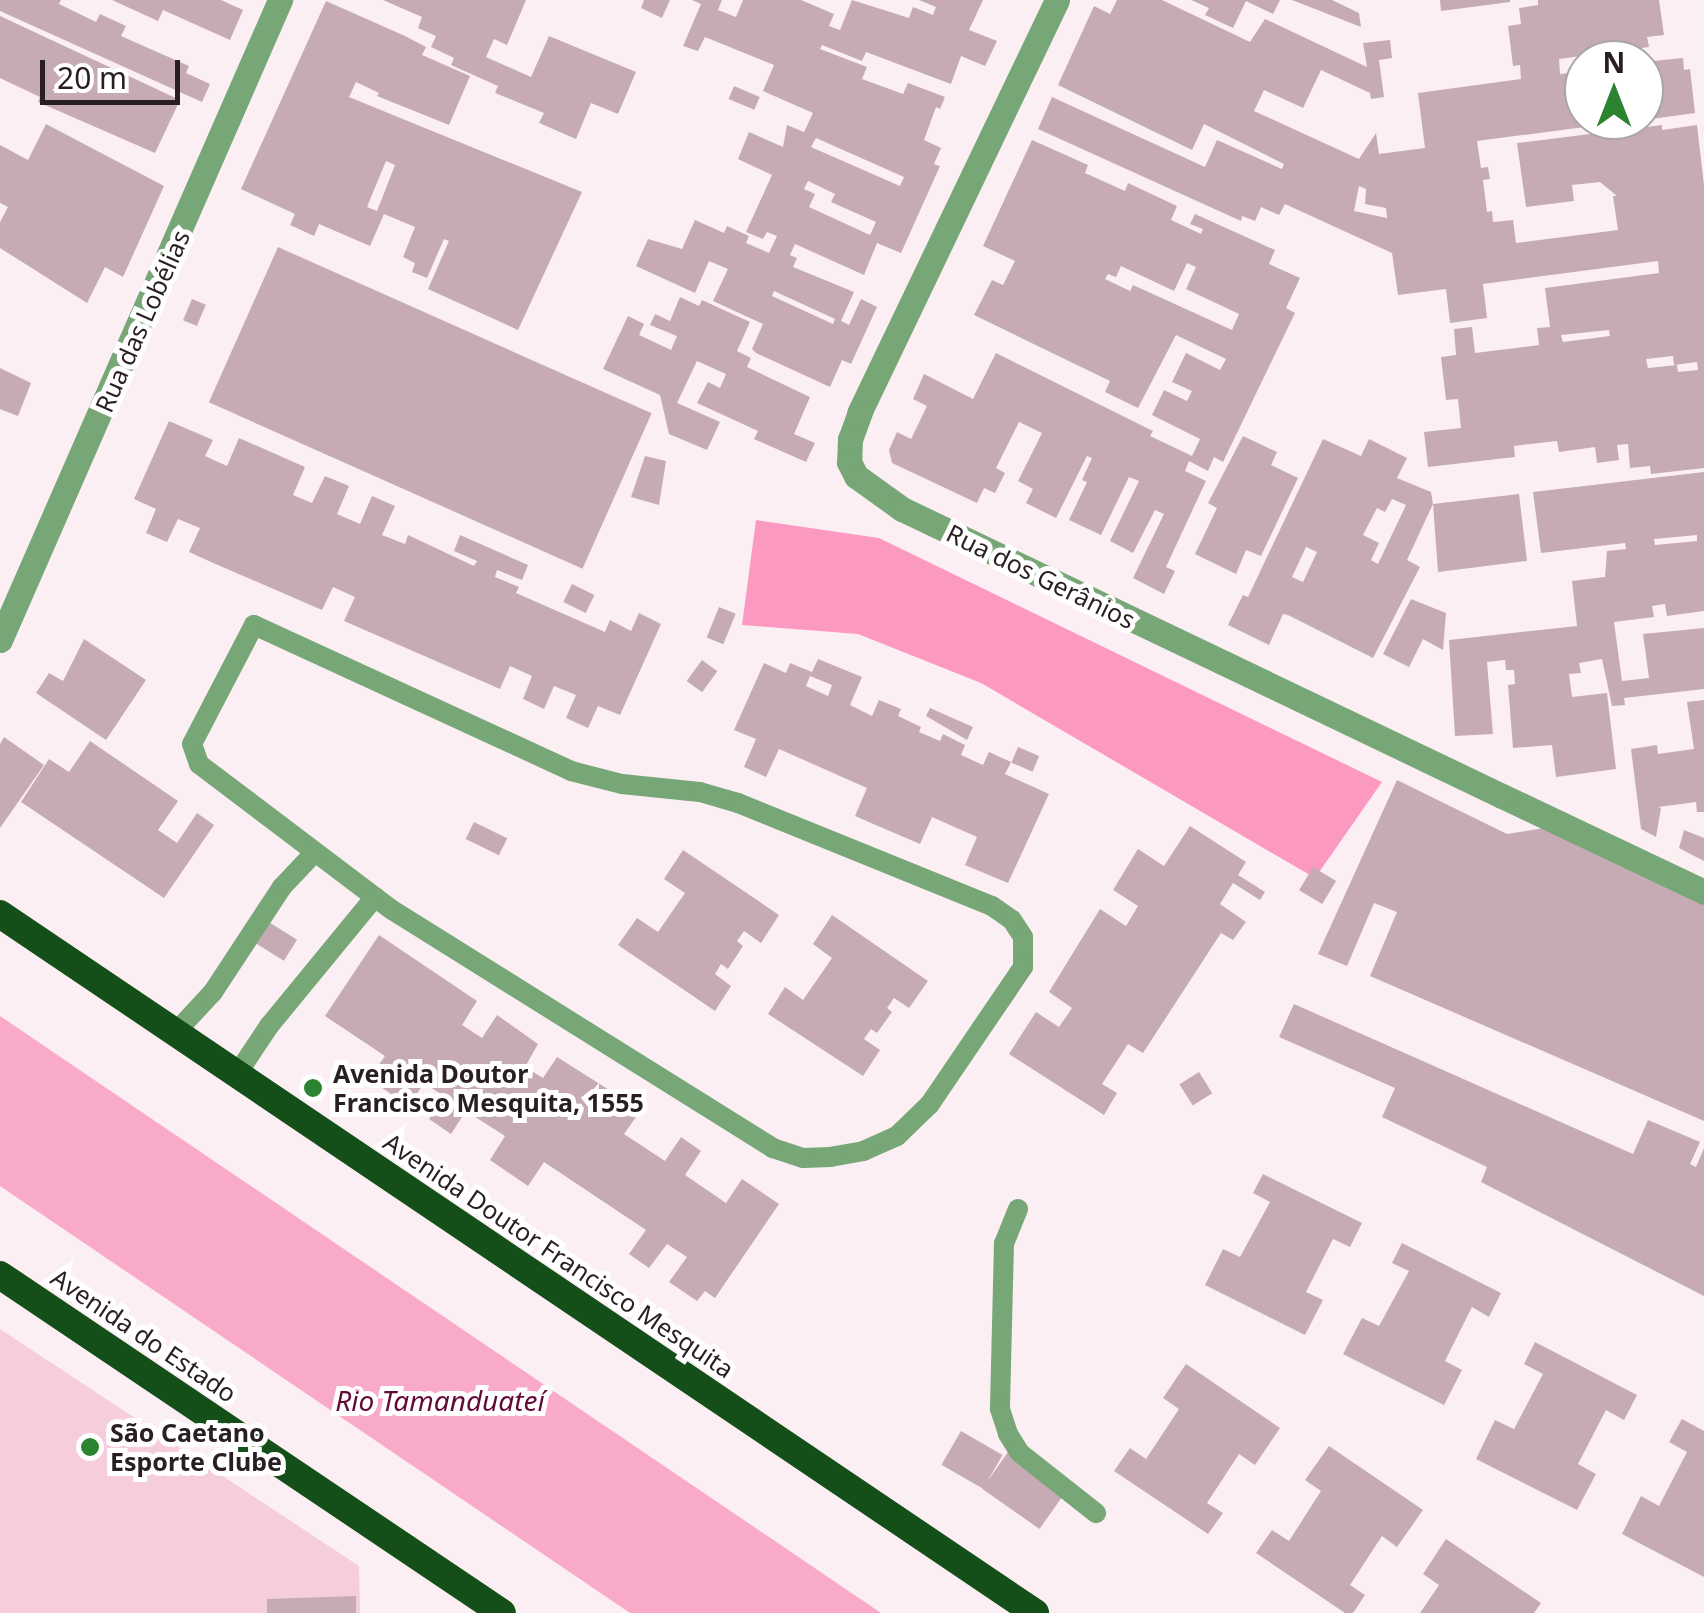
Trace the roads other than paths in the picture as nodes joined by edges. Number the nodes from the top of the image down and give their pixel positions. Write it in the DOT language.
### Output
graph roads {
  1 [pos="280,0"];
  2 [pos="1057,0"];
  3 [pos="0,640"];
  4 [pos="314,853"];
  5 [pos="1704,892"];
  6 [pos="375,897"];
  7 [pos="0,914"];
  8 [pos="175,1032"];
  9 [pos="237,1074"];
  10 [pos="1018,1209"];
  11 [pos="0,1275"];
  12 [pos="1096,1514"];
  13 [pos="502,1613"];
  14 [pos="1035,1613"];
  1 -- 3 [label="street, Rua das Lobélias"];
  2 -- 5 [label="street, Rua dos Gerânios"];
  4 -- 6 [label="lane"];
  4 -- 6 [label="lane"];
  4 -- 8 [label="lane"];
  6 -- 9 [label="lane"];
  7 -- 8 [label="highway, Avenida Doutor Francisco Mesquita"];
  8 -- 9 [label="highway, Avenida Doutor Francisco Mesquita"];
  9 -- 14 [label="highway, Avenida Doutor Francisco Mesquita"];
  10 -- 12 [label="lane"];
  11 -- 13 [label="highway, Avenida do Estado"];
}
